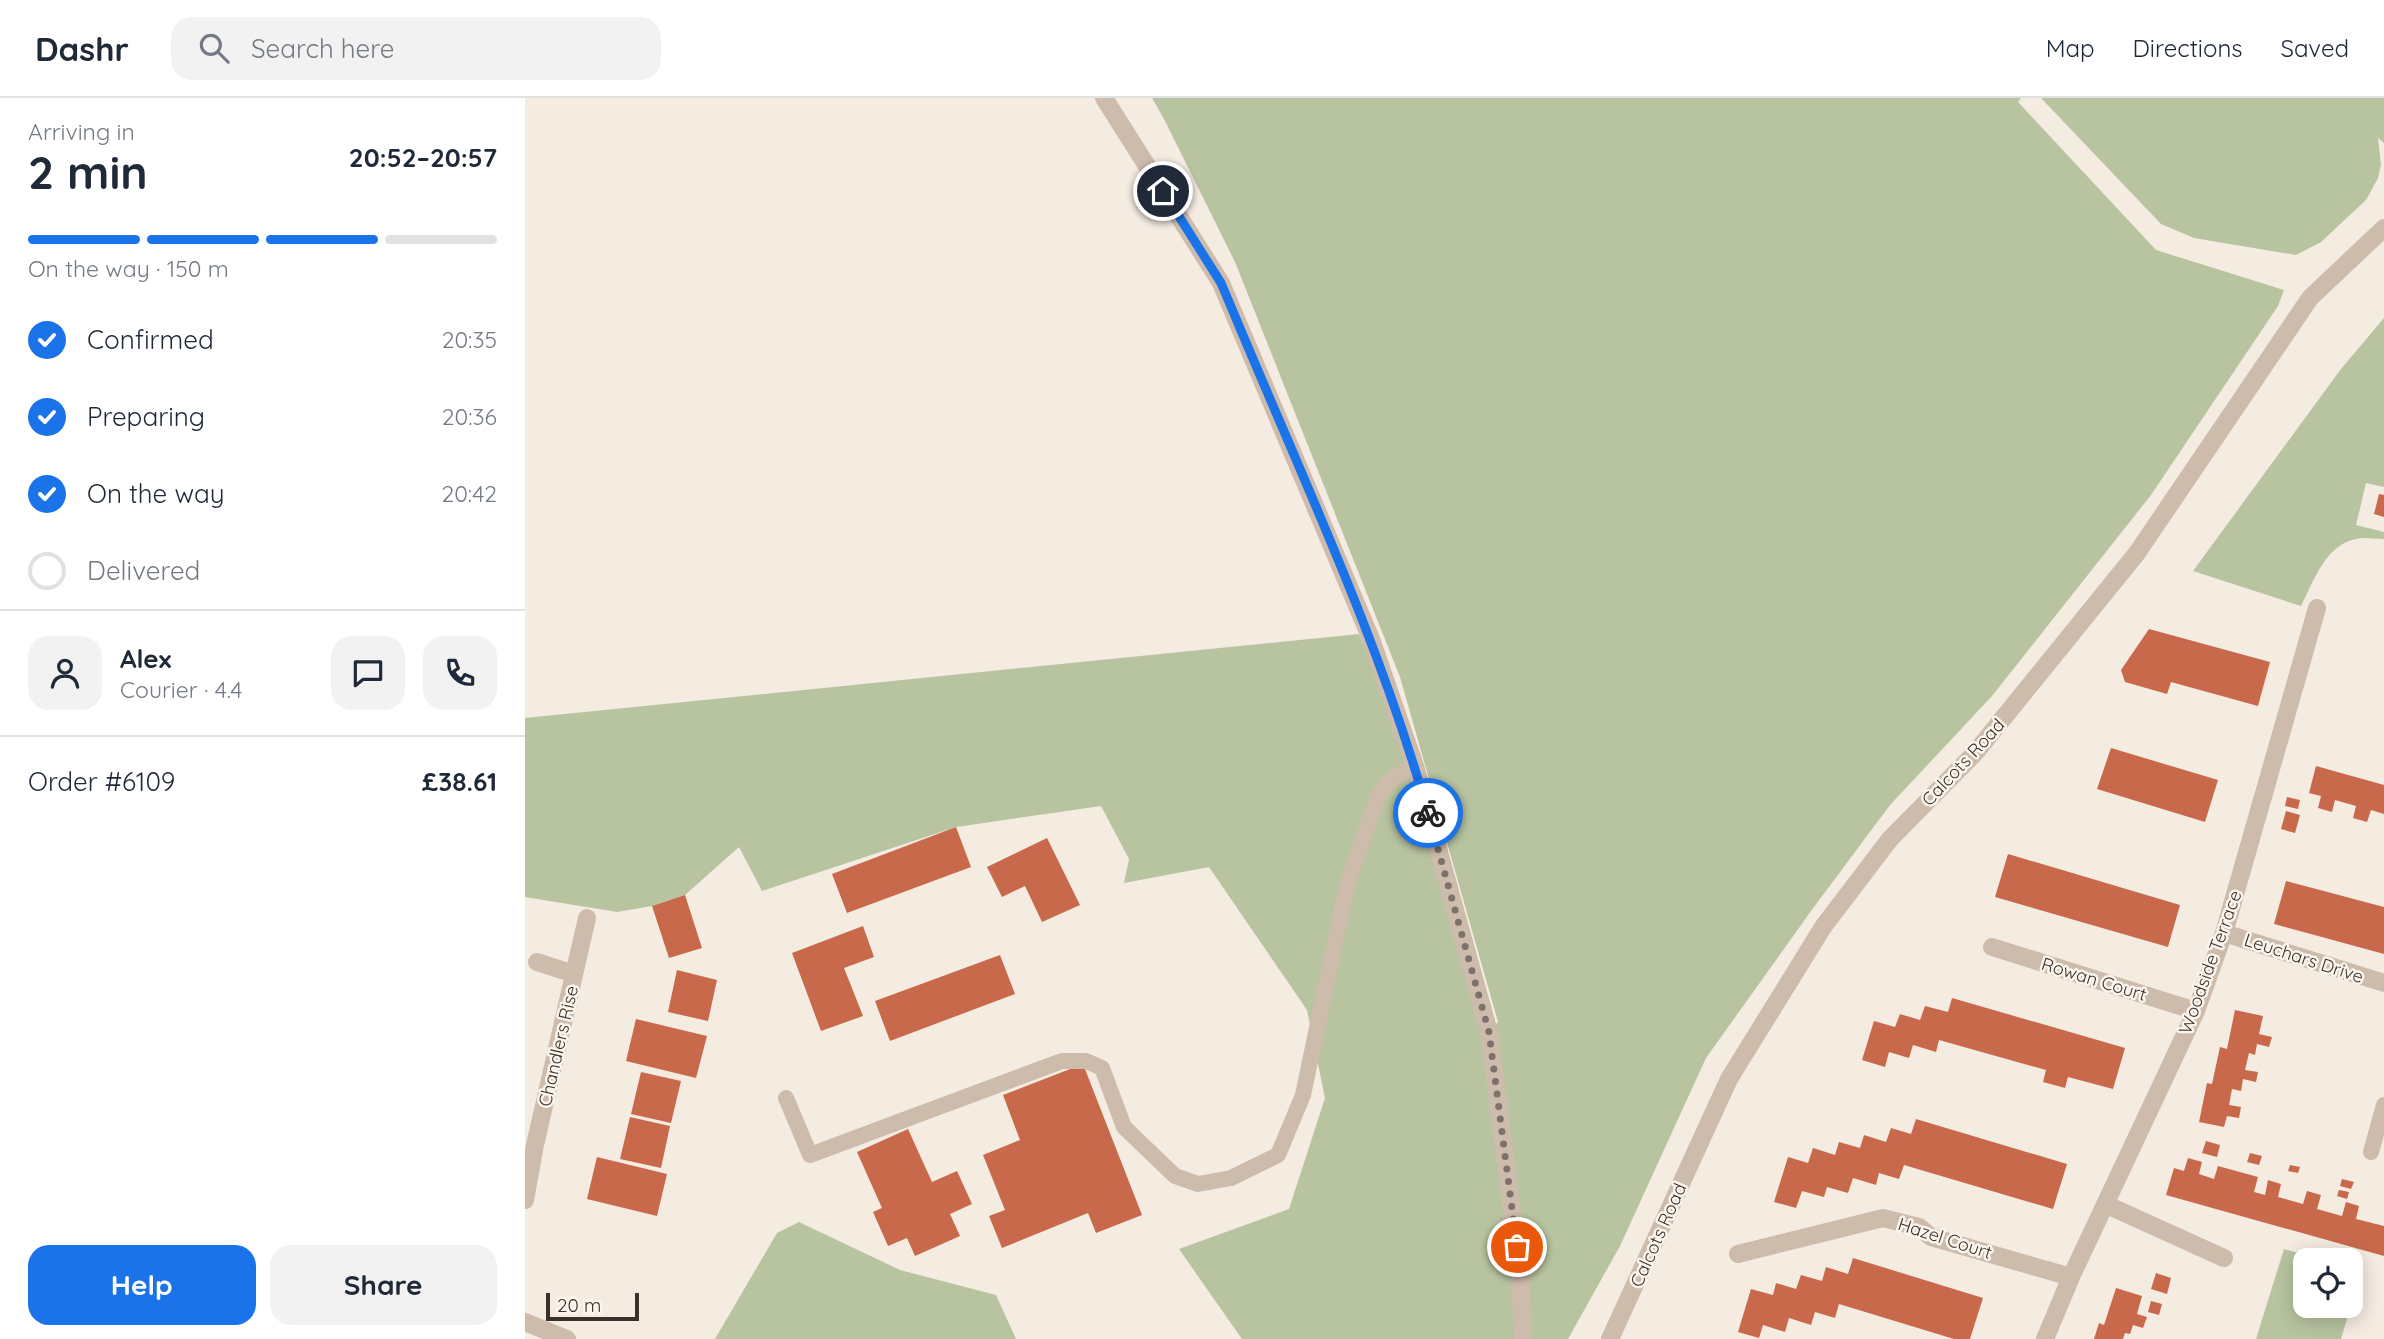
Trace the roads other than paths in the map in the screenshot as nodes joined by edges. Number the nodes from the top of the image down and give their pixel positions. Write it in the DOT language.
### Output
graph roads {
  1 [pos="1104,98"];
  2 [pos="2384,228"];
  3 [pos="2317,608"];
  4 [pos="1415,766"];
  5 [pos="587,918"];
  6 [pos="2224,933"];
  7 [pos="1992,947"];
  8 [pos="537,962"];
  9 [pos="574,974"];
  10 [pos="2384,983"];
  11 [pos="2196,1011"];
  12 [pos="786,1098"];
  13 [pos="2384,1105"];
  14 [pos="2371,1152"];
  15 [pos="525,1200"];
  16 [pos="2107,1205"];
  17 [pos="1738,1254"];
  18 [pos="2224,1258"];
  19 [pos="2071,1277"];
  20 [pos="525,1322"];
  21 [pos="567,1339"];
  22 [pos="1523,1339"];
  23 [pos="1610,1339"];
  24 [pos="2045,1339"];
  1 -- 4 [label="street"];
  2 -- 23 [label="street, Calcots Road"];
  3 -- 6 [label="street, Woodside Terrace"];
  4 -- 12 [label="lane"];
  4 -- 22 [label="street"];
  5 -- 9 [label="street, Chandlers Rise"];
  6 -- 10 [label="street, Leuchars Drive"];
  6 -- 11 [label="street, Woodside Terrace"];
  7 -- 11 [label="street, Rowan Court"];
  8 -- 9 [label="street, Chandlers Rise"];
  9 -- 15 [label="street, Chandlers Rise"];
  11 -- 16 [label="street, Woodside Terrace"];
  13 -- 14 [label="lane"];
  16 -- 18 [label="street"];
  16 -- 19 [label="street, Woodside Terrace"];
  17 -- 19 [label="street, Hazel Court"];
  19 -- 24 [label="street, Woodside Terrace"];
  20 -- 21 [label="street"];
}
